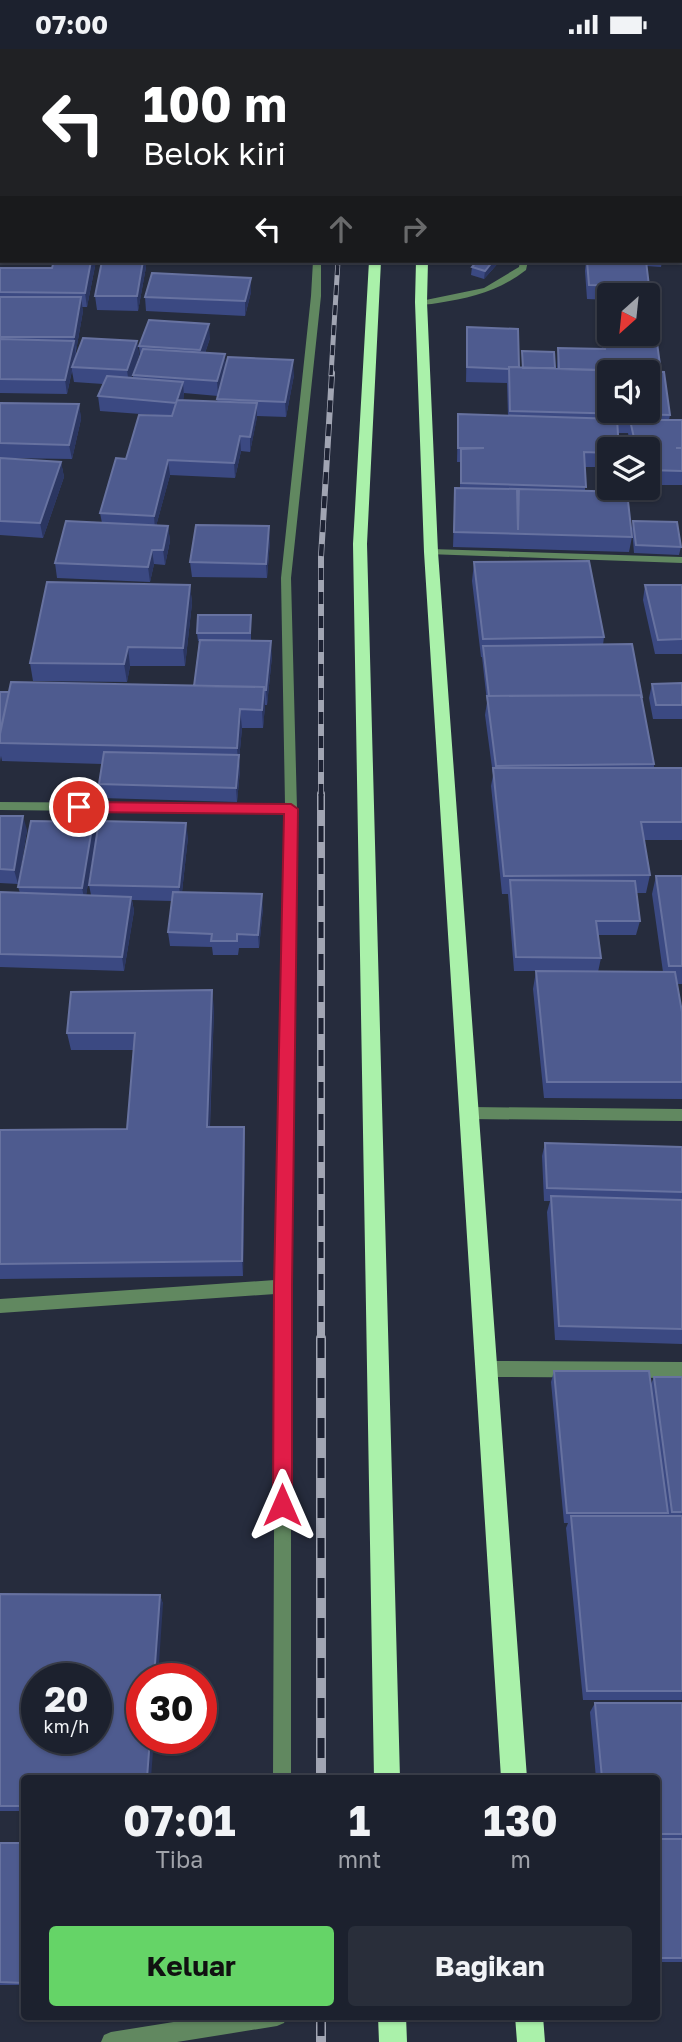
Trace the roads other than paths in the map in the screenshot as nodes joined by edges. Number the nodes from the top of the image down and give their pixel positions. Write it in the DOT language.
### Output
graph roads {
  1 [pos="317,263"];
  2 [pos="375,263"];
  3 [pos="422,263"];
  4 [pos="524,263"];
  5 [pos="421,302"];
  6 [pos="431,552"];
  7 [pos="682,560"];
  8 [pos="0,806"];
  9 [pos="291,809"];
  10 [pos="470,1113"];
  11 [pos="682,1115"];
  12 [pos="283,1286"];
  13 [pos="0,1306"];
  14 [pos="487,1369"];
  15 [pos="682,1370"];
  16 [pos="282,1775"];
  17 [pos="387,1775"];
  18 [pos="514,1775"];
  19 [pos="251,2020"];
  20 [pos="392,2020"];
  21 [pos="530,2020"];
  22 [pos="111,2042"];
  23 [pos="393,2042"];
  24 [pos="531,2042"];
  1 -- 9 [label="street"];
  2 -- 17 [label="highway"];
  3 -- 5 [label="highway"];
  4 -- 5 [label="street"];
  5 -- 6 [label="highway"];
  6 -- 7 [label="street"];
  6 -- 10 [label="highway"];
  8 -- 9 [label="street"];
  9 -- 12 [label="street"];
  10 -- 11 [label="street"];
  10 -- 14 [label="highway"];
  12 -- 13 [label="street"];
  12 -- 16 [label="street"];
  14 -- 15 [label="street"];
  14 -- 18 [label="highway"];
  19 -- 22 [label="street"];
  20 -- 23 [label="highway"];
  21 -- 24 [label="highway"];
}
